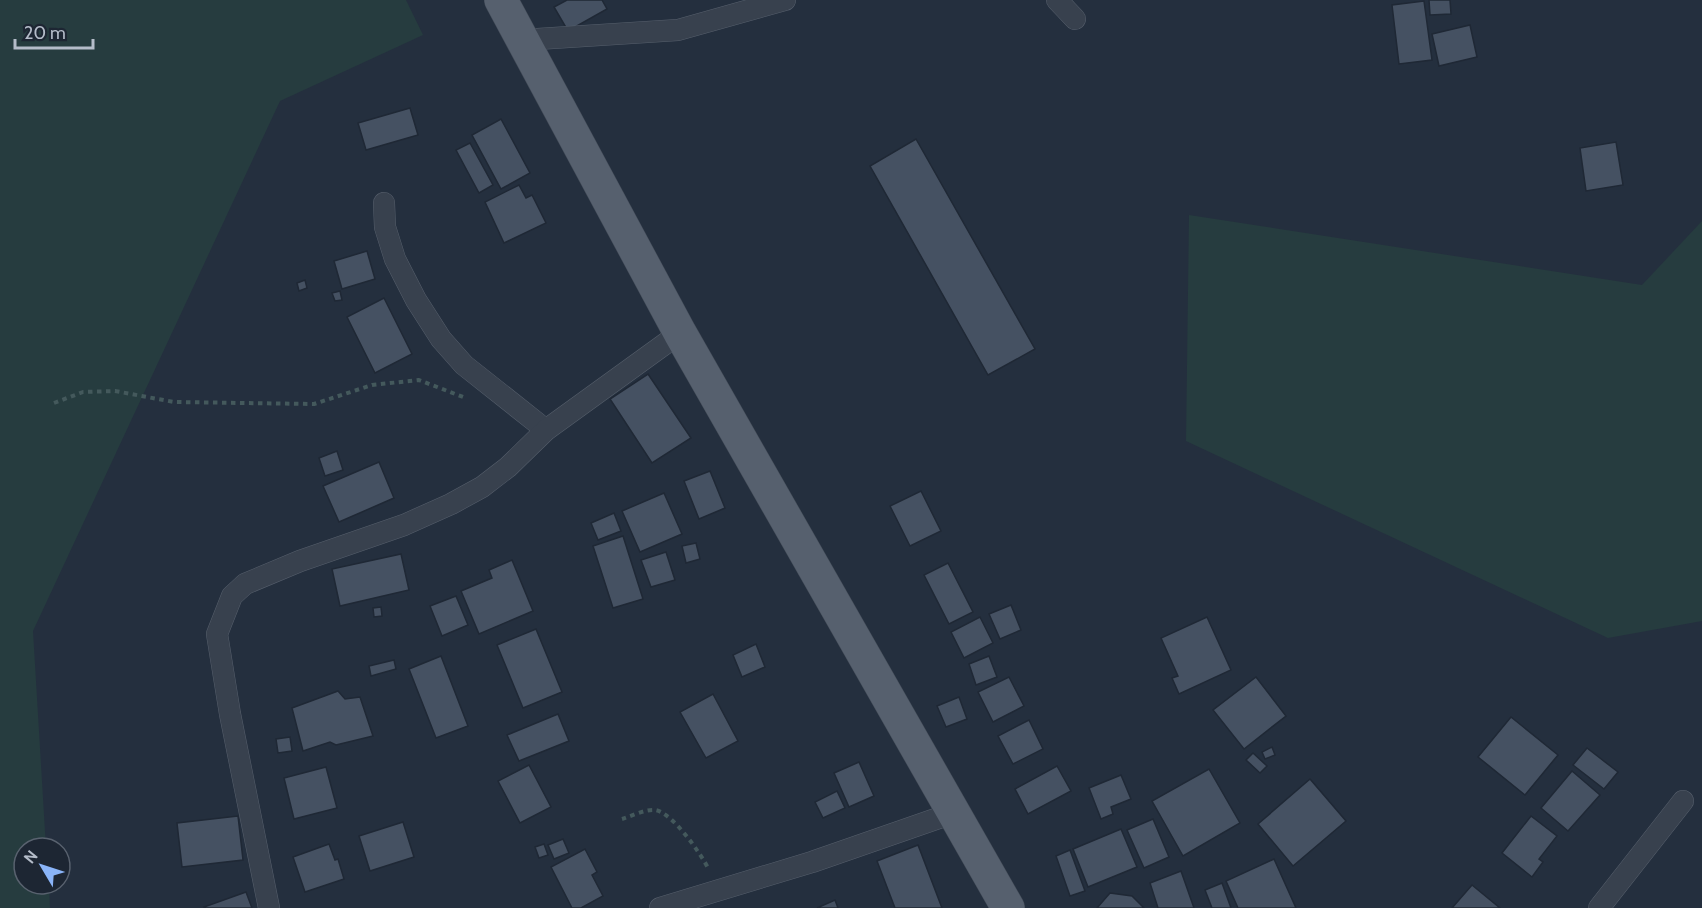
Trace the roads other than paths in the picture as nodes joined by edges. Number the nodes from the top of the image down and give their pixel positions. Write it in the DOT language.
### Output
graph roads {
  1 [pos="501,0"];
  2 [pos="785,0"];
  3 [pos="1057,0"];
  4 [pos="1075,19"];
  5 [pos="522,40"];
  6 [pos="384,203"];
  7 [pos="680,333"];
  8 [pos="546,430"];
  9 [pos="1683,801"];
  10 [pos="953,813"];
  11 [pos="269,908"];
  12 [pos="660,908"];
  13 [pos="1008,908"];
  14 [pos="1599,908"];
  1 -- 5 [label="main road"];
  2 -- 5 [label="street"];
  3 -- 4 [label="street"];
  5 -- 7 [label="main road"];
  6 -- 8 [label="street"];
  7 -- 8 [label="street"];
  7 -- 10 [label="main road"];
  8 -- 11 [label="street"];
  9 -- 14 [label="street"];
  10 -- 12 [label="street"];
  10 -- 13 [label="main road"];
}
